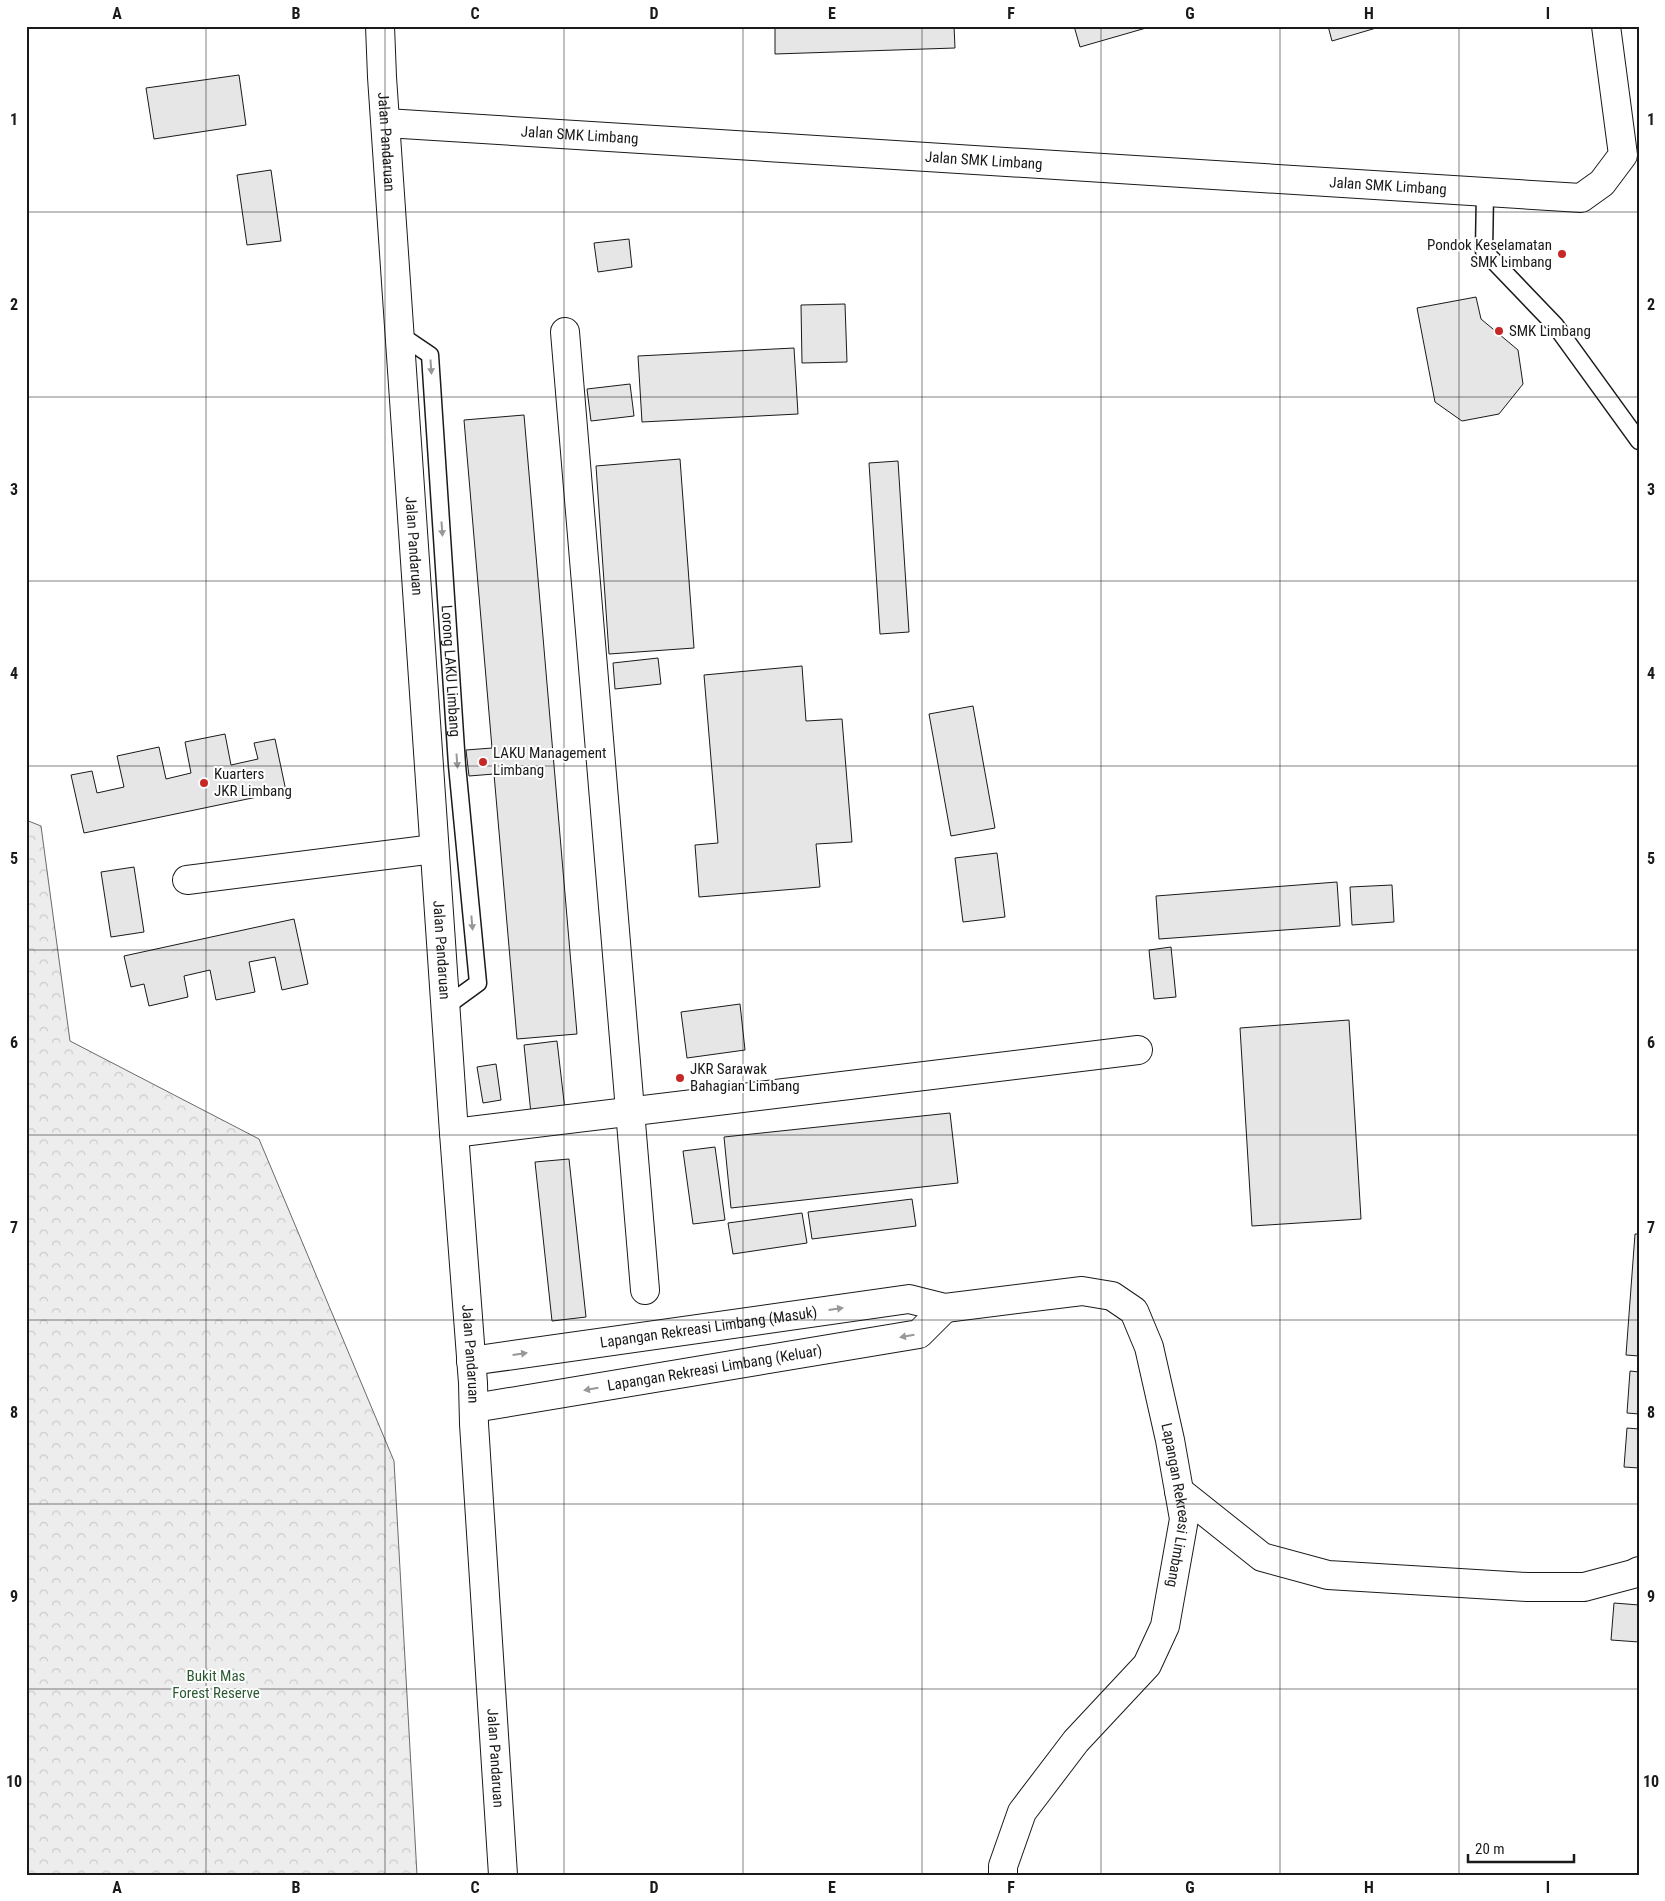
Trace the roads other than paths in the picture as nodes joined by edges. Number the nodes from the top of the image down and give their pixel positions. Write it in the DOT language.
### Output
graph roads {
  1 [pos="380,26"];
  2 [pos="1606,26"];
  3 [pos="386,123"];
  4 [pos="1484,192"];
  5 [pos="565,332"];
  6 [pos="400,334"];
  7 [pos="1639,440"];
  8 [pos="434,849"];
  9 [pos="187,880"];
  10 [pos="445,1007"];
  11 [pos="1138,1050"];
  12 [pos="630,1112"];
  13 [pos="454,1133"];
  14 [pos="645,1290"];
  15 [pos="945,1308"];
  16 [pos="471,1361"];
  17 [pos="474,1408"];
  18 [pos="1179,1491"];
  19 [pos="1639,1571"];
  20 [pos="503,1875"];
  21 [pos="1003,1875"];
  1 -- 3 [label="main road, Jalan Pandaruan"];
  2 -- 4 [label="main road, Jalan SMK Limbang"];
  3 -- 4 [label="main road, Jalan SMK Limbang"];
  3 -- 6 [label="main road, Jalan Pandaruan"];
  4 -- 7 [label="lane"];
  5 -- 12 [label="main road"];
  6 -- 8 [label="main road, Jalan Pandaruan"];
  6 -- 10 [label="lane, Lorong LAKU Limbang, one-way"];
  8 -- 9 [label="main road"];
  8 -- 10 [label="main road, Jalan Pandaruan"];
  10 -- 13 [label="main road, Jalan Pandaruan"];
  11 -- 12 [label="main road"];
  12 -- 13 [label="main road"];
  12 -- 14 [label="main road"];
  13 -- 16 [label="main road, Jalan Pandaruan"];
  16 -- 15 [label="main road, Lapangan Rekreasi Limbang (Masuk), one-way"];
  15 -- 17 [label="main road, Lapangan Rekreasi Limbang (Keluar), one-way"];
  15 -- 18 [label="main road, Lapangan Rekreasi Limbang"];
  16 -- 17 [label="main road, Jalan Pandaruan"];
  17 -- 20 [label="main road, Jalan Pandaruan"];
  18 -- 19 [label="main road"];
  18 -- 21 [label="main road, Lapangan Rekreasi Limbang"];
}
